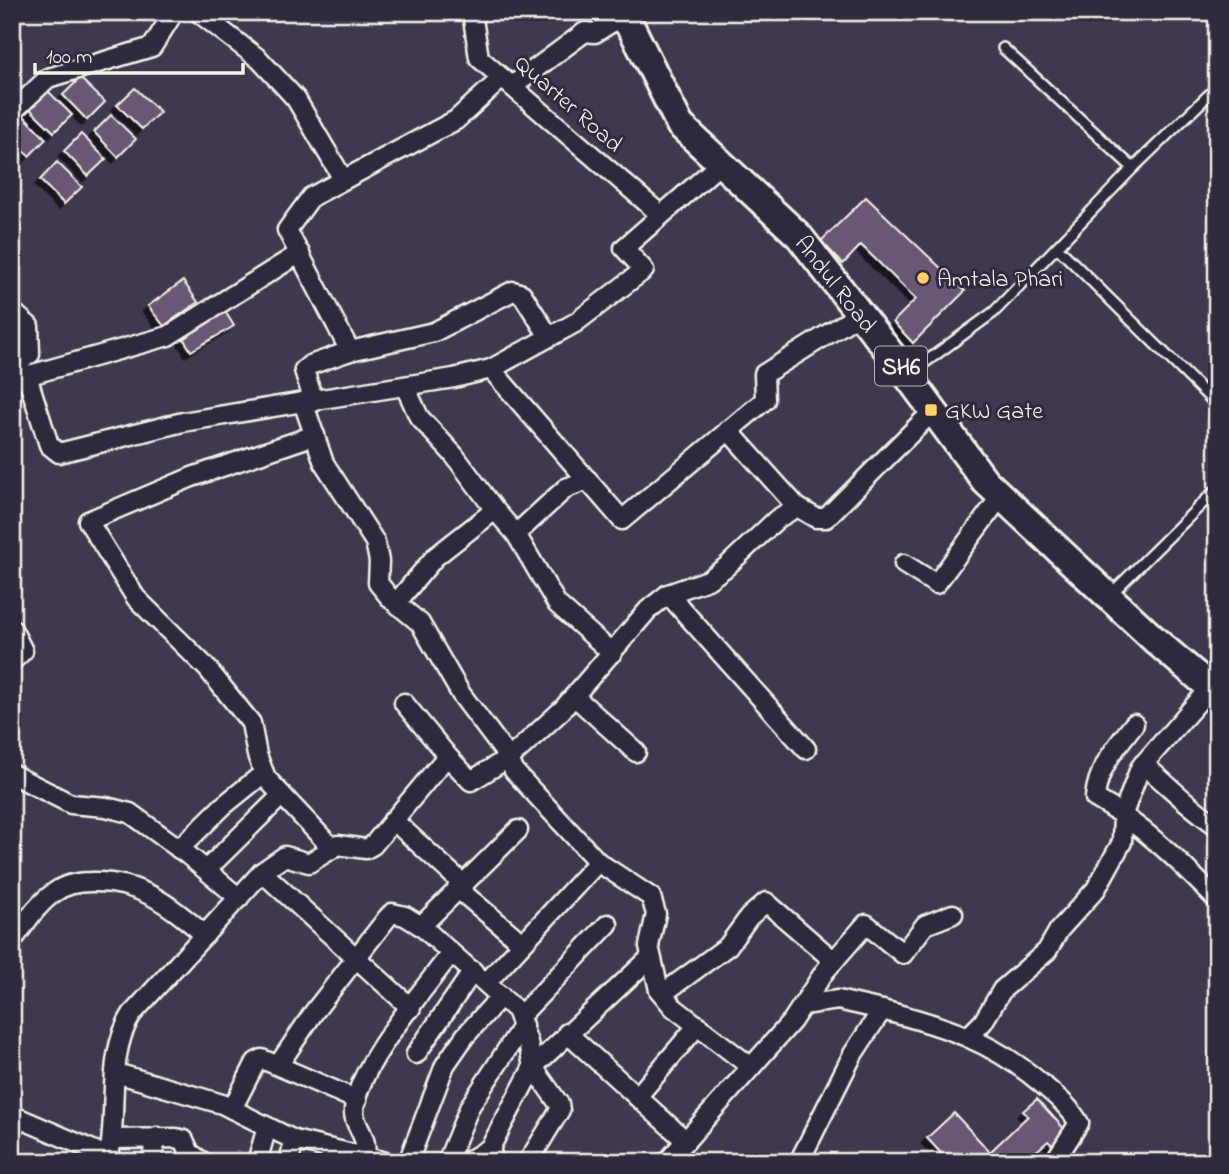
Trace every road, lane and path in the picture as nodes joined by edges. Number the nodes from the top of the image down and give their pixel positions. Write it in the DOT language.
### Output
graph roads {
  1 [pos="174,12"];
  2 [pos="198,12"];
  3 [pos="472,12"];
  4 [pos="620,14"];
  5 [pos="1003,48"];
  6 [pos="507,82"];
  7 [pos="1217,87"];
  8 [pos="12,111"];
  9 [pos="721,163"];
  10 [pos="1133,168"];
  11 [pos="343,179"];
  12 [pos="662,215"];
  13 [pos="1057,247"];
  14 [pos="300,253"];
  15 [pos="12,311"];
  16 [pos="860,314"];
  17 [pos="548,335"];
  18 [pos="350,351"];
  19 [pos="492,369"];
  20 [pos="17,374"];
  21 [pos="908,375"];
  22 [pos="405,386"];
  23 [pos="309,402"];
  24 [pos="1217,405"];
  25 [pos="933,411"];
  26 [pos="728,430"];
  27 [pos="315,435"];
  28 [pos="588,480"];
  29 [pos="1217,489"];
  30 [pos="1001,496"];
  31 [pos="797,507"];
  32 [pos="495,510"];
  33 [pos="516,534"];
  34 [pos="904,564"];
  35 [pos="668,594"];
  36 [pos="1108,597"];
  37 [pos="396,603"];
  38 [pos="12,629"];
  39 [pos="612,653"];
  40 [pos="12,661"];
  41 [pos="1214,691"];
  42 [pos="574,696"];
  43 [pos="404,703"];
  44 [pos="1134,724"];
  45 [pos="806,748"];
  46 [pos="636,752"];
  47 [pos="509,758"];
  48 [pos="450,759"];
  49 [pos="1143,764"];
  50 [pos="264,773"];
  51 [pos="12,774"];
  52 [pos="282,795"];
  53 [pos="1123,814"];
  54 [pos="393,820"];
  55 [pos="1215,826"];
  56 [pos="518,830"];
  57 [pos="331,847"];
  58 [pos="179,849"];
  59 [pos="598,862"];
  60 [pos="205,870"];
  61 [pos="262,872"];
  62 [pos="459,885"];
  63 [pos="239,898"];
  64 [pos="1217,900"];
  65 [pos="953,914"];
  66 [pos="608,924"];
  67 [pos="421,926"];
  68 [pos="205,935"];
  69 [pos="12,941"];
  70 [pos="522,943"];
  71 [pos="452,953"];
  72 [pos="651,957"];
  73 [pos="355,959"];
  74 [pos="834,961"];
  75 [pos="480,977"];
  76 [pos="659,990"];
  77 [pos="501,996"];
  78 [pos="803,1005"];
  79 [pos="411,1009"];
  80 [pos="882,1010"];
  81 [pos="521,1021"];
  82 [pos="698,1025"];
  83 [pos="567,1034"];
  84 [pos="970,1035"];
  85 [pos="416,1054"];
  86 [pos="279,1065"];
  87 [pos="533,1067"];
  88 [pos="751,1067"];
  89 [pos="116,1073"];
  90 [pos="637,1097"];
  91 [pos="357,1100"];
  92 [pos="232,1108"];
  93 [pos="12,1115"];
  94 [pos="267,1127"];
  95 [pos="157,1137"];
  96 [pos="114,1139"];
  97 [pos="294,1140"];
  98 [pos="686,1141"];
  99 [pos="492,1155"];
  100 [pos="193,1159"];
  101 [pos="108,1160"];
  102 [pos="365,1160"];
  103 [pos="151,1162"];
  104 [pos="257,1162"];
  105 [pos="289,1162"];
  106 [pos="386,1162"];
  107 [pos="408,1162"];
  108 [pos="447,1162"];
  109 [pos="467,1162"];
  110 [pos="528,1162"];
  111 [pos="667,1162"];
  112 [pos="799,1162"];
  113 [pos="1054,1162"];
  1 -- 8 [label="street"];
  2 -- 11 [label="street"];
  3 -- 6 [label="street, Quarter Road"];
  4 -- 6 [label="street"];
  4 -- 9 [label="main road, Andul Road / SH6"];
  5 -- 10 [label="lane"];
  6 -- 11 [label="street"];
  6 -- 12 [label="street, Quarter Road"];
  7 -- 10 [label="lane"];
  9 -- 12 [label="street"];
  9 -- 16 [label="main road, Andul Road / SH6"];
  10 -- 13 [label="lane"];
  11 -- 14 [label="street"];
  12 -- 17 [label="street"];
  13 -- 21 [label="lane"];
  13 -- 24 [label="lane"];
  14 -- 18 [label="street"];
  14 -- 20 [label="street"];
  15 -- 20 [label="street"];
  16 -- 21 [label="main road, Andul Road / SH6"];
  16 -- 26 [label="street"];
  17 -- 18 [label="street"];
  17 -- 19 [label="street"];
  18 -- 23 [label="street"];
  19 -- 22 [label="street"];
  19 -- 28 [label="street"];
  20 -- 23 [label="street"];
  21 -- 25 [label="main road, Andul Road / SH6"];
  22 -- 23 [label="street"];
  22 -- 32 [label="street"];
  23 -- 27 [label="street"];
  25 -- 30 [label="main road, Andul Road / SH6"];
  25 -- 31 [label="street"];
  26 -- 28 [label="street"];
  26 -- 31 [label="street"];
  27 -- 37 [label="street"];
  27 -- 50 [label="street"];
  28 -- 33 [label="street"];
  29 -- 36 [label="lane"];
  30 -- 34 [label="street"];
  30 -- 36 [label="main road, Andul Road / SH6"];
  31 -- 35 [label="street"];
  32 -- 33 [label="street"];
  32 -- 37 [label="street"];
  33 -- 39 [label="street"];
  35 -- 39 [label="street"];
  35 -- 45 [label="street"];
  36 -- 41 [label="main road, Andul Road / SH6"];
  37 -- 47 [label="street"];
  38 -- 40 [label="street"];
  39 -- 42 [label="street"];
  41 -- 49 [label="street"];
  42 -- 46 [label="street"];
  42 -- 47 [label="street"];
  43 -- 48 [label="street"];
  44 -- 53 [label="street"];
  47 -- 48 [label="street"];
  47 -- 59 [label="street"];
  48 -- 54 [label="street"];
  49 -- 53 [label="street"];
  49 -- 55 [label="street"];
  50 -- 52 [label="street"];
  50 -- 58 [label="street"];
  51 -- 58 [label="street"];
  52 -- 57 [label="street"];
  52 -- 60 [label="street"];
  53 -- 64 [label="street"];
  53 -- 84 [label="street"];
  54 -- 57 [label="street"];
  54 -- 62 [label="street"];
  56 -- 62 [label="street"];
  57 -- 61 [label="street"];
  58 -- 60 [label="street"];
  59 -- 70 [label="street"];
  59 -- 72 [label="street"];
  60 -- 63 [label="street"];
  61 -- 63 [label="street"];
  61 -- 73 [label="street"];
  62 -- 67 [label="street"];
  62 -- 70 [label="street"];
  63 -- 68 [label="street"];
  65 -- 74 [label="street"];
  66 -- 81 [label="street"];
  67 -- 71 [label="street"];
  67 -- 73 [label="street"];
  68 -- 69 [label="street"];
  68 -- 89 [label="street"];
  70 -- 75 [label="street"];
  71 -- 75 [label="street"];
  71 -- 79 [label="street"];
  72 -- 76 [label="street"];
  72 -- 83 [label="street"];
  73 -- 79 [label="street"];
  73 -- 86 [label="street"];
  74 -- 76 [label="street"];
  74 -- 78 [label="street"];
  75 -- 77 [label="street"];
  75 -- 85 [label="street"];
  76 -- 82 [label="street"];
  77 -- 81 [label="street"];
  77 -- 107 [label="street"];
  78 -- 80 [label="street"];
  78 -- 88 [label="street"];
  79 -- 91 [label="street"];
  80 -- 84 [label="street"];
  80 -- 112 [label="street"];
  81 -- 87 [label="street"];
  81 -- 108 [label="street"];
  82 -- 88 [label="street"];
  82 -- 90 [label="street"];
  83 -- 87 [label="street"];
  83 -- 90 [label="street"];
  84 -- 113 [label="street"];
  86 -- 91 [label="street"];
  86 -- 92 [label="street"];
  87 -- 99 [label="street"];
  87 -- 110 [label="street"];
  88 -- 98 [label="street"];
  89 -- 92 [label="street"];
  89 -- 96 [label="street"];
  90 -- 98 [label="street"];
  91 -- 102 [label="street"];
  92 -- 94 [label="street"];
  93 -- 101 [label="street"];
  94 -- 97 [label="street"];
  94 -- 104 [label="street"];
  95 -- 96 [label="street"];
  95 -- 100 [label="street"];
  95 -- 103 [label="street"];
  96 -- 101 [label="street"];
  97 -- 102 [label="street"];
  97 -- 105 [label="street"];
  98 -- 111 [label="street"];
  99 -- 109 [label="street"];
  102 -- 106 [label="street"];
}
